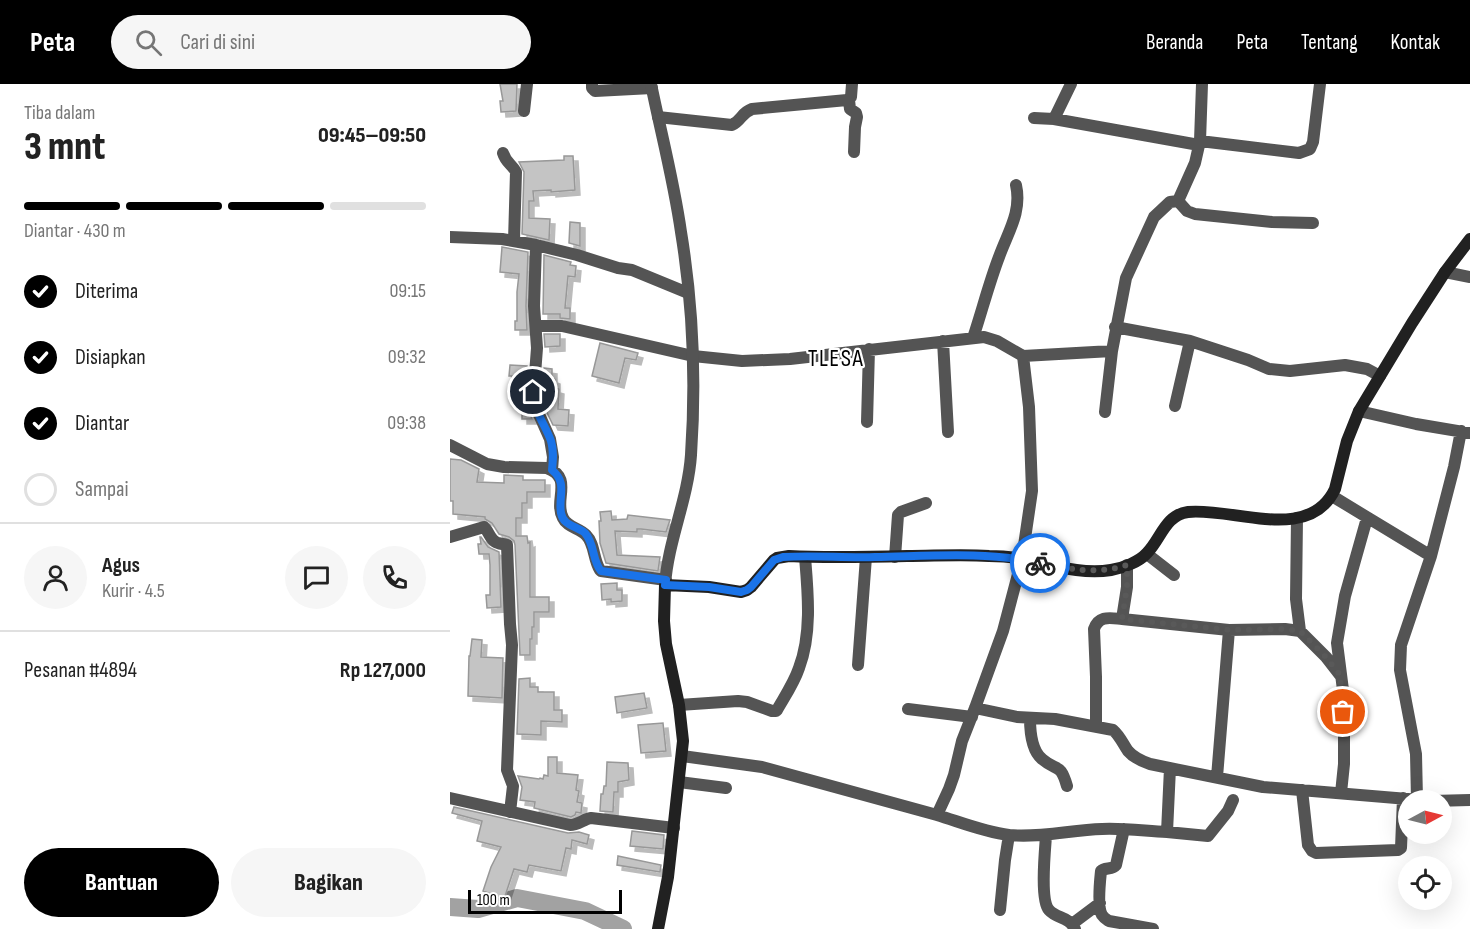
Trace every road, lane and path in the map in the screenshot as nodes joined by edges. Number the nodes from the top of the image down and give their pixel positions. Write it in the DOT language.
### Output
graph roads {
  1 [pos="527,84"];
  2 [pos="592,84"];
  3 [pos="852,84"];
  4 [pos="1071,84"];
  5 [pos="1202,84"];
  6 [pos="1320,84"];
  7 [pos="651,86"];
  8 [pos="849,100"];
  9 [pos="524,111"];
  10 [pos="658,117"];
  11 [pos="1034,117"];
  12 [pos="1054,119"];
  13 [pos="1199,143"];
  14 [pos="854,152"];
  15 [pos="503,153"];
  16 [pos="1016,185"];
  17 [pos="1178,201"];
  18 [pos="1313,223"];
  19 [pos="450,237"];
  20 [pos="1470,239"];
  21 [pos="514,241"];
  22 [pos="536,245"];
  23 [pos="1445,272"];
  24 [pos="1470,276"];
  25 [pos="688,293"];
  26 [pos="536,326"];
  27 [pos="1115,327"];
  28 [pos="973,338"];
  29 [pos="1190,340"];
  30 [pos="943,341"];
  31 [pos="869,349"];
  32 [pos="1112,351"];
  33 [pos="693,356"];
  34 [pos="1023,356"];
  35 [pos="1380,376"];
  36 [pos="1174,406"];
  37 [pos="1359,411"];
  38 [pos="1104,412"];
  39 [pos="867,422"];
  40 [pos="948,432"];
  41 [pos="1466,432"];
  42 [pos="450,444"];
  43 [pos="552,470"];
  44 [pos="1332,496"];
  45 [pos="926,503"];
  46 [pos="1297,518"];
  47 [pos="1367,518"];
  48 [pos="450,537"];
  49 [pos="1147,554"];
  50 [pos="1431,556"];
  51 [pos="805,557"];
  52 [pos="866,557"];
  53 [pos="895,557"];
  54 [pos="1022,559"];
  55 [pos="1127,565"];
  56 [pos="1174,575"];
  57 [pos="666,582"];
  58 [pos="1122,619"];
  59 [pos="1229,630"];
  60 [pos="1300,631"];
  61 [pos="858,665"];
  62 [pos="1340,675"];
  63 [pos="679,705"];
  64 [pos="908,709"];
  65 [pos="973,713"];
  66 [pos="1030,718"];
  67 [pos="1096,727"];
  68 [pos="682,756"];
  69 [pos="1170,768"];
  70 [pos="1217,777"];
  71 [pos="679,782"];
  72 [pos="1067,786"];
  73 [pos="726,788"];
  74 [pos="1302,790"];
  75 [pos="1417,790"];
  76 [pos="1341,794"];
  77 [pos="450,798"];
  78 [pos="1398,798"];
  79 [pos="1233,800"];
  80 [pos="1452,800"];
  81 [pos="1470,800"];
  82 [pos="510,812"];
  83 [pos="937,815"];
  84 [pos="674,828"];
  85 [pos="1124,829"];
  86 [pos="1167,832"];
  87 [pos="1009,835"];
  88 [pos="1046,836"];
  89 [pos="1401,844"];
  90 [pos="1100,903"];
  91 [pos="1000,910"];
  92 [pos="1074,927"];
  93 [pos="658,929"];
  94 [pos="1153,929"];
  1 -- 9 [label="street"];
  2 -- 7 [label="street"];
  3 -- 8 [label="street"];
  4 -- 12 [label="street"];
  5 -- 13 [label="street"];
  6 -- 13 [label="street"];
  7 -- 10 [label="street"];
  8 -- 10 [label="street"];
  8 -- 14 [label="street"];
  10 -- 25 [label="street"];
  11 -- 12 [label="street"];
  12 -- 13 [label="street"];
  13 -- 17 [label="street"];
  15 -- 21 [label="street"];
  16 -- 28 [label="street"];
  17 -- 18 [label="street"];
  17 -- 27 [label="street"];
  19 -- 21 [label="street"];
  20 -- 23 [label="main road"];
  21 -- 22 [label="street"];
  22 -- 25 [label="street"];
  22 -- 26 [label="street"];
  23 -- 24 [label="street"];
  23 -- 35 [label="main road"];
  25 -- 33 [label="street"];
  26 -- 33 [label="street"];
  26 -- 43 [label="street"];
  27 -- 29 [label="street"];
  27 -- 32 [label="street"];
  28 -- 30 [label="street"];
  28 -- 34 [label="street"];
  29 -- 35 [label="street"];
  29 -- 36 [label="street"];
  30 -- 31 [label="street"];
  30 -- 40 [label="street"];
  31 -- 33 [label="street"];
  31 -- 39 [label="street"];
  32 -- 34 [label="street"];
  32 -- 38 [label="street"];
  33 -- 57 [label="street"];
  34 -- 54 [label="street"];
  35 -- 37 [label="main road"];
  37 -- 41 [label="street"];
  37 -- 44 [label="main road"];
  41 -- 50 [label="street"];
  42 -- 43 [label="street"];
  43 -- 57 [label="street"];
  44 -- 46 [label="main road"];
  44 -- 47 [label="street"];
  45 -- 53 [label="street"];
  46 -- 49 [label="main road"];
  46 -- 60 [label="street"];
  47 -- 50 [label="street"];
  47 -- 62 [label="street"];
  48 -- 82 [label="street"];
  49 -- 55 [label="main road"];
  49 -- 56 [label="street"];
  50 -- 75 [label="street"];
  51 -- 52 [label="main road"];
  51 -- 57 [label="main road"];
  51 -- 63 [label="street"];
  52 -- 53 [label="main road"];
  52 -- 61 [label="street"];
  53 -- 54 [label="main road"];
  54 -- 55 [label="main road"];
  54 -- 65 [label="street"];
  55 -- 58 [label="street"];
  57 -- 63 [label="main road"];
  58 -- 59 [label="street"];
  58 -- 67 [label="street"];
  59 -- 60 [label="street"];
  59 -- 70 [label="street"];
  60 -- 62 [label="street"];
  62 -- 76 [label="street"];
  63 -- 68 [label="main road"];
  64 -- 65 [label="street"];
  65 -- 66 [label="street"];
  65 -- 83 [label="street"];
  66 -- 67 [label="street"];
  66 -- 72 [label="street"];
  67 -- 69 [label="street"];
  68 -- 71 [label="main road"];
  68 -- 83 [label="street"];
  69 -- 70 [label="street"];
  69 -- 86 [label="street"];
  70 -- 74 [label="street"];
  71 -- 73 [label="street"];
  71 -- 84 [label="main road"];
  74 -- 76 [label="street"];
  74 -- 89 [label="street"];
  76 -- 78 [label="street"];
  77 -- 82 [label="street"];
  79 -- 86 [label="street"];
  80 -- 81 [label="street"];
  82 -- 84 [label="street"];
  83 -- 87 [label="street"];
  84 -- 93 [label="main road"];
  85 -- 86 [label="street"];
  85 -- 88 [label="street"];
  85 -- 90 [label="street"];
  87 -- 88 [label="street"];
  87 -- 91 [label="street"];
  88 -- 92 [label="street"];
  90 -- 92 [label="street"];
  90 -- 94 [label="street"];
}
